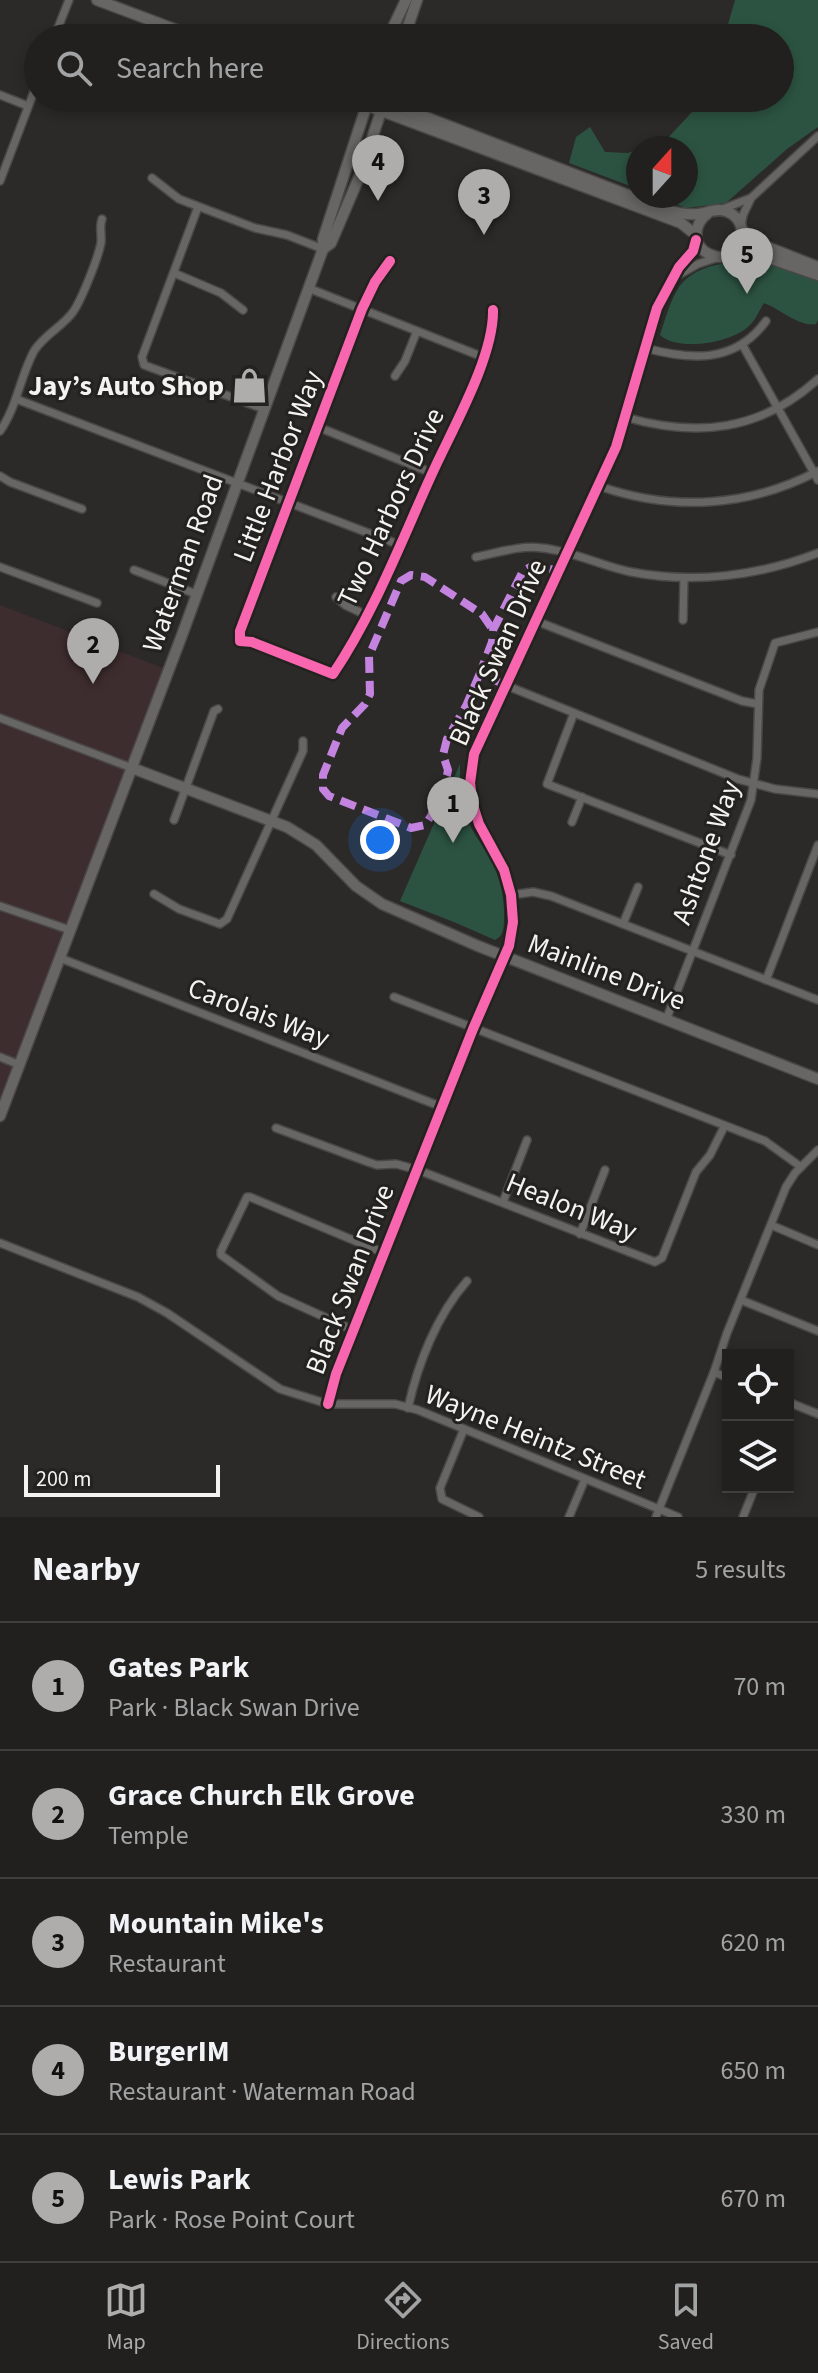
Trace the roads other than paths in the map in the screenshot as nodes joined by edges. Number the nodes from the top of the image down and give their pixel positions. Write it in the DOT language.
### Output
graph roads {
  1 [pos="69,0"];
  2 [pos="97,0"];
  3 [pos="411,0"];
  4 [pos="118,4"];
  5 [pos="60,24"];
  6 [pos="165,24"];
  7 [pos="396,24"];
  8 [pos="405,24"];
  9 [pos="0,95"];
  10 [pos="24,104"];
  11 [pos="26,112"];
  12 [pos="375,112"];
  13 [pos="402,112"];
  14 [pos="404,112"];
  15 [pos="818,136"];
  16 [pos="152,178"];
  17 [pos="0,181"];
  18 [pos="751,198"];
  19 [pos="198,207"];
  20 [pos="720,210"];
  21 [pos="708,213"];
  22 [pos="102,219"];
  23 [pos="742,228"];
  24 [pos="696,238"];
  25 [pos="323,249"];
  26 [pos="731,253"];
  27 [pos="719,257"];
  28 [pos="390,261"];
  29 [pos="818,267"];
  30 [pos="174,273"];
  31 [pos="818,275"];
  32 [pos="675,277"];
  33 [pos="308,288"];
  34 [pos="362,309"];
  35 [pos="243,310"];
  36 [pos="493,310"];
  37 [pos="766,321"];
  38 [pos="417,331"];
  39 [pos="742,344"];
  40 [pos="645,348"];
  41 [pos="483,357"];
  42 [pos="395,376"];
  43 [pos="818,379"];
  44 [pos="16,399"];
  45 [pos="778,408"];
  46 [pos="264,409"];
  47 [pos="625,417"];
  48 [pos="318,427"];
  49 [pos="0,431"];
  50 [pos="432,473"];
  51 [pos="817,474"];
  52 [pos="0,476"];
  53 [pos="237,482"];
  54 [pos="599,486"];
  55 [pos="288,502"];
  56 [pos="82,509"];
  57 [pos="400,545"];
  58 [pos="567,553"];
  59 [pos="818,553"];
  60 [pos="476,557"];
  61 [pos="0,567"];
  62 [pos="134,570"];
  63 [pos="684,578"];
  64 [pos="196,594"];
  65 [pos="336,597"];
  66 [pos="97,603"];
  67 [pos="366,615"];
  68 [pos="683,620"];
  69 [pos="536,621"];
  70 [pos="818,632"];
  71 [pos="333,674"];
  72 [pos="505,685"];
  73 [pos="758,704"];
  74 [pos="218,709"];
  75 [pos="574,713"];
  76 [pos="0,718"];
  77 [pos="303,741"];
  78 [pos="132,768"];
  79 [pos="755,784"];
  80 [pos="185,788"];
  81 [pos="818,794"];
  82 [pos="582,797"];
  83 [pos="174,820"];
  84 [pos="272,820"];
  85 [pos="572,822"];
  86 [pos="818,845"];
  87 [pos="731,855"];
  88 [pos="638,887"];
  89 [pos="154,894"];
  90 [pos="511,895"];
  91 [pos="0,906"];
  92 [pos="623,924"];
  93 [pos="70,930"];
  94 [pos="693,951"];
  95 [pos="505,957"];
  96 [pos="60,958"];
  97 [pos="766,980"];
  98 [pos="394,997"];
  99 [pos="818,1000"];
  100 [pos="666,1020"];
  101 [pos="473,1029"];
  102 [pos="0,1057"];
  103 [pos="20,1065"];
  104 [pos="818,1079"];
  105 [pos="442,1107"];
  106 [pos="0,1116"];
  107 [pos="724,1127"];
  108 [pos="276,1128"];
  109 [pos="527,1140"];
  110 [pos="818,1150"];
  111 [pos="801,1167"];
  112 [pos="418,1170"];
  113 [pos="605,1170"];
  114 [pos="503,1202"];
  115 [pos="771,1225"];
  116 [pos="580,1234"];
  117 [pos="0,1243"];
  118 [pos="818,1245"];
  119 [pos="384,1253"];
  120 [pos="467,1281"];
  121 [pos="741,1300"];
  122 [pos="353,1330"];
  123 [pos="818,1331"];
  124 [pos="714,1372"];
  125 [pos="722,1375"];
  126 [pos="328,1404"];
  127 [pos="794,1406"];
  128 [pos="408,1408"];
  129 [pos="818,1414"];
  130 [pos="464,1429"];
  131 [pos="585,1479"];
  132 [pos="753,1493"];
  133 [pos="658,1513"];
  134 [pos="479,1517"];
  135 [pos="569,1517"];
  136 [pos="678,1517"];
  137 [pos="743,1517"];
  1 -- 5 [label="street"];
  2 -- 4 [label="main road"];
  3 -- 7 [label="main road"];
  3 -- 8 [label="main road"];
  4 -- 6 [label="main road"];
  9 -- 10 [label="street"];
  11 -- 17 [label="street"];
  12 -- 25 [label="main road, Waterman Road"];
  13 -- 24 [label="main road"];
  14 -- 21 [label="main road"];
  15 -- 18 [label="street"];
  16 -- 19 [label="street"];
  18 -- 20 [label="street"];
  18 -- 23 [label="street"];
  19 -- 25 [label="street"];
  19 -- 30 [label="street"];
  20 -- 21 [label="main road"];
  20 -- 23 [label="main road"];
  21 -- 24 [label="main road"];
  22 -- 44 [label="street"];
  23 -- 26 [label="main road"];
  23 -- 29 [label="main road"];
  24 -- 27 [label="main road"];
  24 -- 32 [label="street, Black Swan Drive"];
  25 -- 33 [label="main road, Waterman Road"];
  26 -- 27 [label="main road"];
  26 -- 31 [label="main road"];
  27 -- 32 [label="street"];
  28 -- 34 [label="street, Little Harbor Way"];
  30 -- 35 [label="street"];
  30 -- 46 [label="street"];
  32 -- 40 [label="street, Black Swan Drive"];
  33 -- 34 [label="street"];
  33 -- 46 [label="main road, Waterman Road"];
  34 -- 38 [label="street"];
  34 -- 48 [label="street, Little Harbor Way"];
  36 -- 41 [label="street, Two Harbors Drive"];
  37 -- 39 [label="street"];
  38 -- 41 [label="street"];
  38 -- 42 [label="street"];
  39 -- 40 [label="street"];
  39 -- 45 [label="street"];
  40 -- 47 [label="street, Black Swan Drive"];
  41 -- 50 [label="street, Two Harbors Drive"];
  43 -- 45 [label="street"];
  44 -- 49 [label="street"];
  44 -- 53 [label="street"];
  45 -- 47 [label="street"];
  45 -- 51 [label="street"];
  46 -- 53 [label="main road, Waterman Road"];
  47 -- 54 [label="street, Black Swan Drive"];
  48 -- 50 [label="street"];
  48 -- 55 [label="street, Little Harbor Way"];
  50 -- 57 [label="street, Two Harbors Drive"];
  51 -- 54 [label="street"];
  52 -- 56 [label="street"];
  53 -- 55 [label="street"];
  53 -- 64 [label="main road, Waterman Road"];
  54 -- 58 [label="street, Black Swan Drive"];
  55 -- 57 [label="street"];
  55 -- 71 [label="street, Little Harbor Way"];
  57 -- 67 [label="street, Two Harbors Drive"];
  58 -- 60 [label="street"];
  58 -- 63 [label="street"];
  58 -- 69 [label="street, Black Swan Drive"];
  59 -- 63 [label="street"];
  61 -- 66 [label="street"];
  62 -- 64 [label="street"];
  63 -- 68 [label="street"];
  64 -- 78 [label="main road, Waterman Road"];
  65 -- 67 [label="street"];
  67 -- 71 [label="street, Two Harbors Drive"];
  69 -- 72 [label="street, Black Swan Drive"];
  69 -- 73 [label="street"];
  70 -- 73 [label="street, Ashtone Way"];
  72 -- 75 [label="street"];
  72 -- 90 [label="street, Black Swan Drive"];
  73 -- 79 [label="street, Ashtone Way"];
  74 -- 80 [label="street"];
  75 -- 79 [label="street"];
  75 -- 82 [label="street"];
  76 -- 78 [label="street"];
  77 -- 84 [label="street"];
  78 -- 80 [label="main road, Mainline Drive"];
  78 -- 93 [label="main road, Waterman Road"];
  79 -- 81 [label="street"];
  79 -- 87 [label="street, Ashtone Way"];
  80 -- 83 [label="street"];
  80 -- 84 [label="main road, Mainline Drive"];
  82 -- 85 [label="street"];
  82 -- 87 [label="street"];
  84 -- 89 [label="street"];
  84 -- 95 [label="main road, Mainline Drive"];
  86 -- 97 [label="street"];
  87 -- 94 [label="street, Ashtone Way"];
  88 -- 92 [label="street"];
  90 -- 92 [label="street"];
  90 -- 95 [label="street, Black Swan Drive"];
  91 -- 93 [label="street"];
  92 -- 94 [label="street"];
  93 -- 96 [label="main road, Waterman Road"];
  94 -- 97 [label="street"];
  94 -- 100 [label="street, Ashtone Way"];
  95 -- 100 [label="main road, Mainline Drive"];
  95 -- 101 [label="street, Black Swan Drive"];
  96 -- 103 [label="main road, Waterman Road"];
  96 -- 105 [label="street, Carolais Way"];
  97 -- 99 [label="street"];
  98 -- 101 [label="street"];
  100 -- 104 [label="main road, Mainline Drive"];
  101 -- 105 [label="street, Black Swan Drive"];
  101 -- 107 [label="street"];
  102 -- 103 [label="street"];
  103 -- 106 [label="main road, Waterman Road"];
  105 -- 112 [label="street, Black Swan Drive"];
  107 -- 111 [label="street"];
  107 -- 116 [label="street, Healon Way"];
  108 -- 112 [label="street, Healon Way"];
  109 -- 114 [label="street"];
  110 -- 111 [label="street, Wayne Heintz Street"];
  111 -- 115 [label="street, Wayne Heintz Street"];
  112 -- 114 [label="street, Healon Way"];
  112 -- 119 [label="street, Black Swan Drive"];
  113 -- 116 [label="street"];
  114 -- 116 [label="street, Healon Way"];
  115 -- 118 [label="street"];
  115 -- 121 [label="street, Wayne Heintz Street"];
  117 -- 126 [label="street, Wayne Heintz Street"];
  119 -- 122 [label="street, Black Swan Drive"];
  119 -- 122 [label="street"];
  120 -- 128 [label="street"];
  121 -- 123 [label="street"];
  121 -- 124 [label="street, Wayne Heintz Street"];
  122 -- 126 [label="street, Black Swan Drive"];
  124 -- 125 [label="street"];
  124 -- 133 [label="street, Wayne Heintz Street"];
  126 -- 128 [label="street, Wayne Heintz Street"];
  127 -- 129 [label="street"];
  128 -- 130 [label="street, Wayne Heintz Street"];
  130 -- 131 [label="street, Wayne Heintz Street"];
  130 -- 134 [label="street"];
  131 -- 133 [label="street, Wayne Heintz Street"];
  131 -- 135 [label="street"];
  132 -- 137 [label="street"];
  133 -- 136 [label="street"];
}
